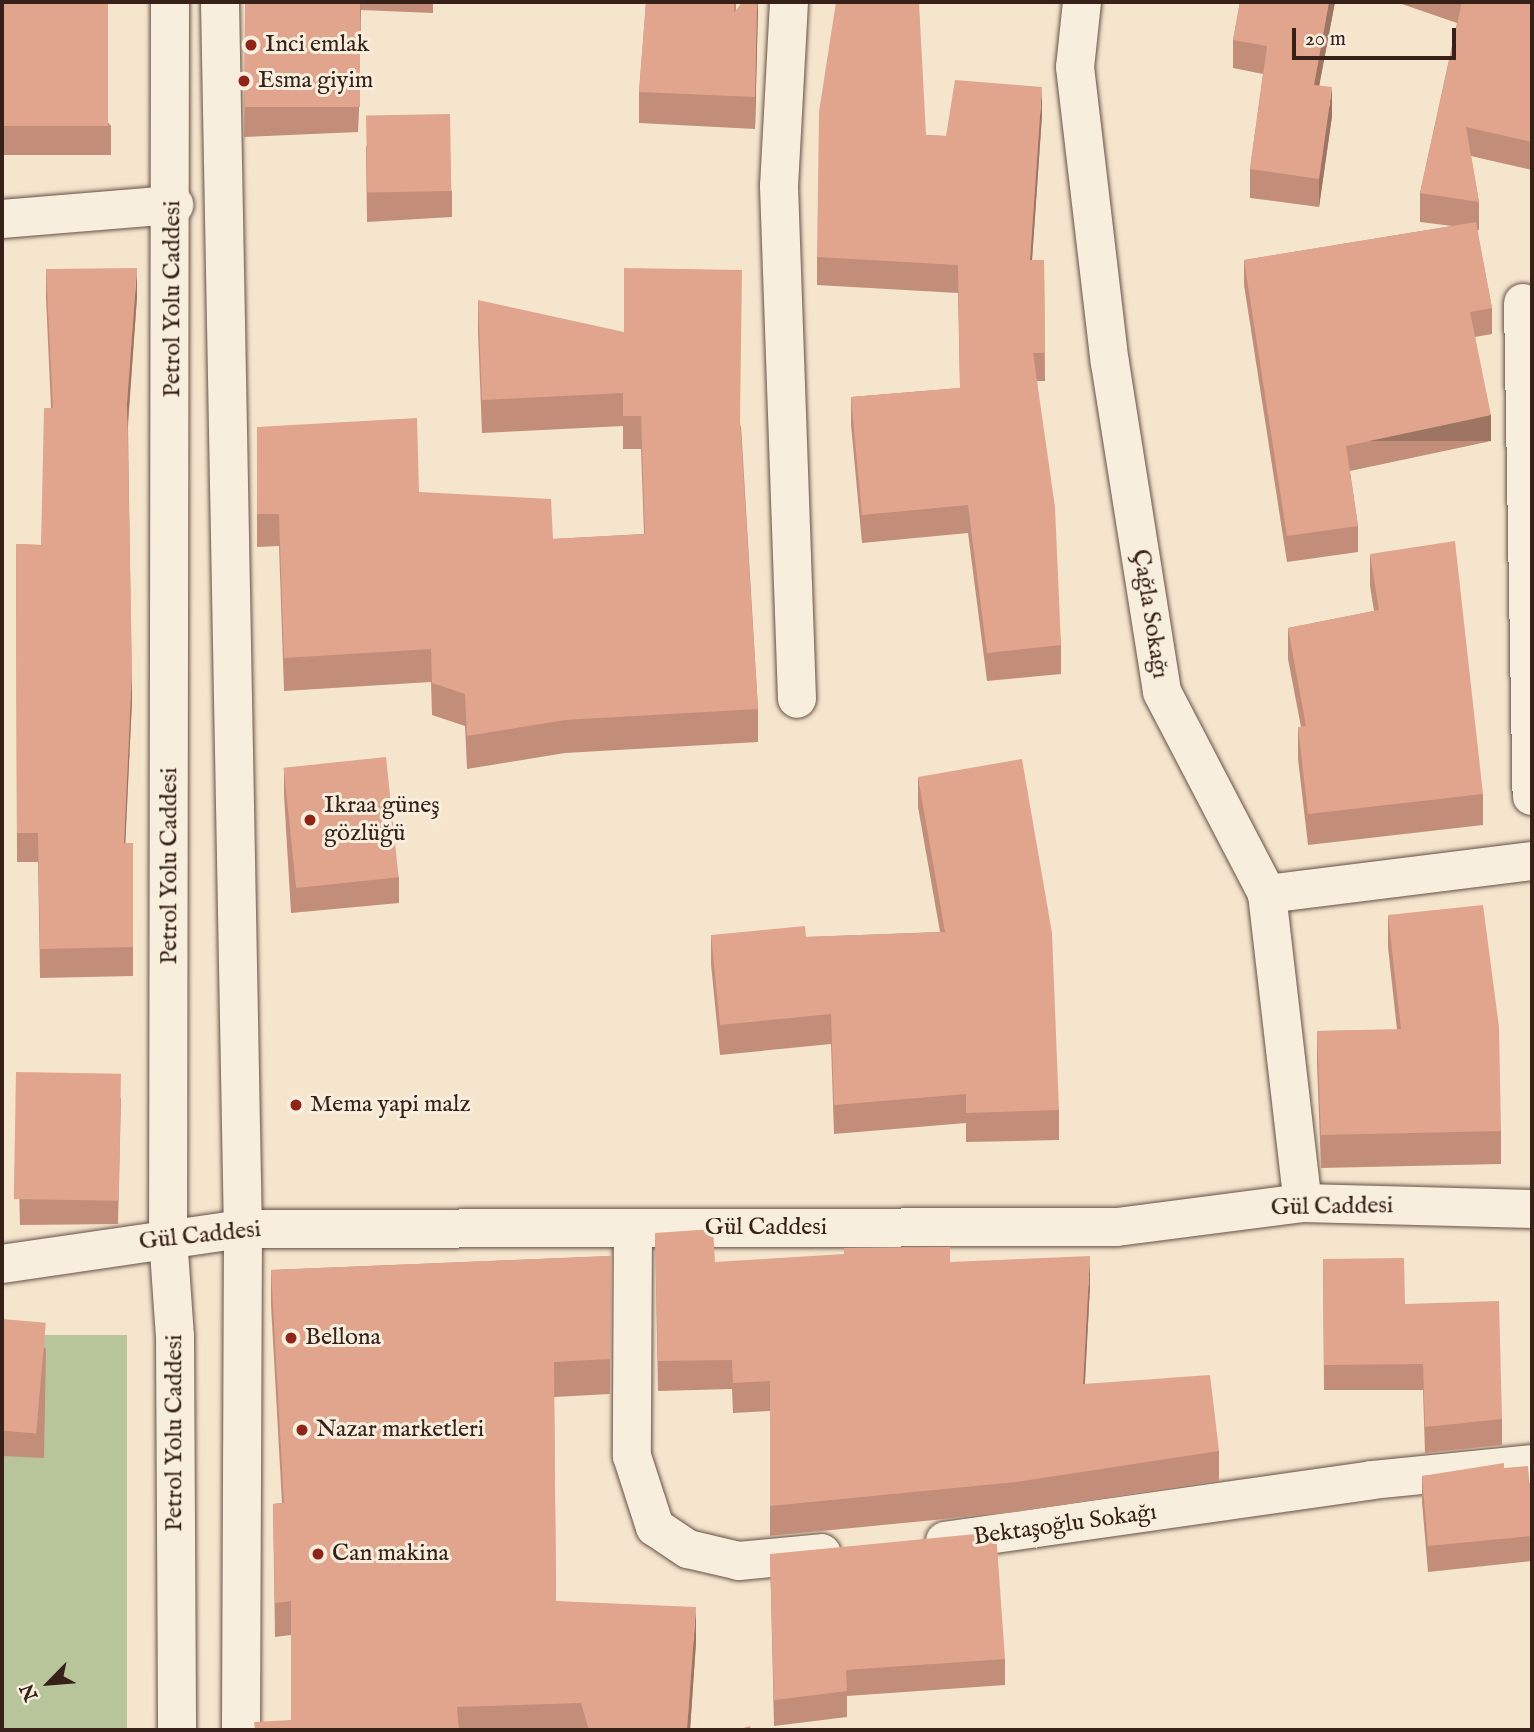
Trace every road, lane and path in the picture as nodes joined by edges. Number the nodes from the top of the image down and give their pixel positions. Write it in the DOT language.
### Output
graph roads {
  1 [pos="170,2"];
  2 [pos="220,2"];
  3 [pos="789,2"];
  4 [pos="1082,2"];
  5 [pos="174,205"];
  6 [pos="2,219"];
  7 [pos="1523,303"];
  8 [pos="797,699"];
  9 [pos="1532,796"];
  10 [pos="1532,861"];
  11 [pos="1267,894"];
  12 [pos="1303,1203"];
  13 [pos="1532,1209"];
  14 [pos="632,1228"];
  15 [pos="243,1229"];
  16 [pos="168,1237"];
  17 [pos="2,1264"];
  18 [pos="1532,1464"];
  19 [pos="914,1544"];
  20 [pos="860,1549"];
  21 [pos="177,1730"];
  22 [pos="241,1730"];
  1 -- 5 [label="street, Petrol Yolu Caddesi"];
  2 -- 15 [label="street"];
  3 -- 8 [label="street"];
  4 -- 11 [label="street, Çağla Sokağı"];
  5 -- 6 [label="street"];
  5 -- 16 [label="street, Petrol Yolu Caddesi"];
  7 -- 9 [label="street"];
  10 -- 11 [label="street"];
  11 -- 12 [label="street, Çağla Sokağı"];
  12 -- 13 [label="street, Gül Caddesi"];
  12 -- 14 [label="street, Gül Caddesi"];
  14 -- 15 [label="street, Gül Caddesi"];
  14 -- 20 [label="street"];
  15 -- 16 [label="street, Gül Caddesi"];
  15 -- 22 [label="street"];
  16 -- 17 [label="street, Gül Caddesi"];
  16 -- 21 [label="street, Petrol Yolu Caddesi"];
  18 -- 19 [label="street, Bektaşoğlu Sokağı"];
}
